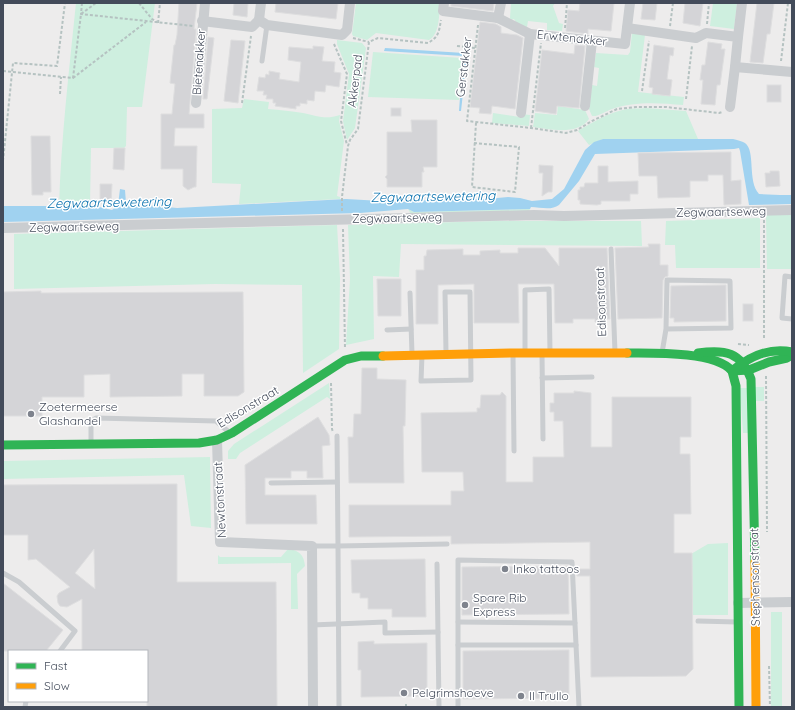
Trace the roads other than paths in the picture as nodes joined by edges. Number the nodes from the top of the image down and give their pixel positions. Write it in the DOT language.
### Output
graph roads {
  1 [pos="205,3"];
  2 [pos="262,3"];
  3 [pos="350,3"];
  4 [pos="501,3"];
  5 [pos="630,3"];
  6 [pos="742,3"];
  7 [pos="443,7"];
  8 [pos="498,18"];
  9 [pos="202,21"];
  10 [pos="259,24"];
  11 [pos="627,28"];
  12 [pos="530,34"];
  13 [pos="738,37"];
  14 [pos="592,41"];
  15 [pos="262,62"];
  16 [pos="735,67"];
  17 [pos="792,72"];
  18 [pos="196,103"];
  19 [pos="585,106"];
  20 [pos="730,108"];
  21 [pos="521,113"];
  22 [pos="792,210"];
  23 [pos="3,228"];
  24 [pos="610,249"];
  25 [pos="792,276"];
  26 [pos="410,293"];
  27 [pos="792,319"];
  28 [pos="411,329"];
  29 [pos="666,329"];
  30 [pos="387,330"];
  31 [pos="792,352"];
  32 [pos="512,353"];
  33 [pos="526,353"];
  34 [pos="546,353"];
  35 [pos="615,353"];
  36 [pos="446,354"];
  37 [pos="471,354"];
  38 [pos="662,354"];
  39 [pos="417,355"];
  40 [pos="688,355"];
  41 [pos="792,355"];
  42 [pos="743,362"];
  43 [pos="749,370"];
  44 [pos="732,371"];
  45 [pos="592,377"];
  46 [pos="542,378"];
  47 [pos="230,434"];
  48 [pos="337,436"];
  49 [pos="543,439"];
  50 [pos="217,440"];
  51 [pos="91,444"];
  52 [pos="3,445"];
  53 [pos="737,447"];
  54 [pos="752,447"];
  55 [pos="514,451"];
  56 [pos="337,482"];
  57 [pos="271,483"];
  58 [pos="447,544"];
  59 [pos="312,546"];
  60 [pos="338,546"];
  61 [pos="437,564"];
  62 [pos="3,574"];
  63 [pos="756,602"];
  64 [pos="792,602"];
  65 [pos="738,603"];
  66 [pos="458,622"];
  67 [pos="698,622"];
  68 [pos="738,622"];
  69 [pos="338,623"];
  70 [pos="575,623"];
  71 [pos="312,625"];
  72 [pos="438,632"];
  73 [pos="458,645"];
  74 [pos="576,645"];
  75 [pos="61,650"];
  76 [pos="313,707"];
  77 [pos="339,707"];
  78 [pos="439,707"];
  79 [pos="458,707"];
  80 [pos="579,707"];
  81 [pos="739,707"];
  82 [pos="756,707"];
  1 -- 9 [label="street, Bietenakker"];
  2 -- 10 [label="street"];
  3 -- 10 [label="street, Bietenakker"];
  4 -- 8 [label="street"];
  5 -- 11 [label="street"];
  6 -- 13 [label="street"];
  7 -- 8 [label="street, Erwtenakker"];
  8 -- 12 [label="street, Erwtenakker"];
  9 -- 10 [label="street, Bietenakker"];
  9 -- 18 [label="street, Bietenakker"];
  10 -- 15 [label="lane"];
  11 -- 13 [label="street"];
  11 -- 14 [label="street, Erwtenakker"];
  12 -- 14 [label="street, Erwtenakker"];
  12 -- 21 [label="street"];
  13 -- 16 [label="street"];
  14 -- 19 [label="street"];
  16 -- 17 [label="street"];
  16 -- 20 [label="street"];
  22 -- 23 [label="street, Zegwaartseweg"];
  24 -- 35 [label="lane, Edisonstraat"];
  25 -- 27 [label="lane"];
  26 -- 28 [label="lane"];
  28 -- 30 [label="lane"];
  28 -- 39 [label="lane"];
  29 -- 29 [label="lane"];
  29 -- 38 [label="lane"];
  31 -- 42 [label="street"];
  32 -- 33 [label="street, Edisonstraat"];
  32 -- 37 [label="street, Edisonstraat"];
  32 -- 55 [label="lane"];
  33 -- 34 [label="street, Edisonstraat"];
  33 -- 34 [label="lane"];
  34 -- 35 [label="street, Edisonstraat"];
  34 -- 46 [label="lane"];
  35 -- 38 [label="street, Edisonstraat"];
  36 -- 37 [label="street, Edisonstraat"];
  36 -- 37 [label="lane"];
  36 -- 39 [label="street, Edisonstraat"];
  37 -- 39 [label="lane"];
  38 -- 40 [label="street, Edisonstraat"];
  39 -- 47 [label="street, Edisonstraat"];
  40 -- 42 [label="street, Edisonstraat"];
  40 -- 44 [label="street, Edisonstraat"];
  41 -- 43 [label="street"];
  42 -- 43 [label="street, Edisonstraat"];
  42 -- 44 [label="street"];
  43 -- 44 [label="street"];
  43 -- 54 [label="street, Stephensonstraat"];
  44 -- 53 [label="street, Stephensonstraat"];
  45 -- 46 [label="lane"];
  46 -- 49 [label="lane"];
  47 -- 50 [label="street, Edisonstraat"];
  47 -- 51 [label="lane"];
  48 -- 56 [label="lane"];
  50 -- 51 [label="street, Edisonstraat"];
  50 -- 59 [label="street, Newtonstraat"];
  51 -- 52 [label="street, Edisonstraat"];
  53 -- 54 [label="lane"];
  53 -- 65 [label="street, Stephensonstraat"];
  54 -- 63 [label="street, Stephensonstraat"];
  56 -- 57 [label="lane"];
  56 -- 60 [label="lane"];
  58 -- 60 [label="lane"];
  59 -- 60 [label="lane"];
  59 -- 71 [label="street"];
  60 -- 69 [label="lane"];
  61 -- 72 [label="lane"];
  62 -- 75 [label="lane"];
  63 -- 64 [label="street, Stephensonstraat"];
  63 -- 65 [label="street, Stephensonstraat"];
  63 -- 82 [label="street, Stephensonstraat"];
  65 -- 68 [label="street, Stephensonstraat"];
  66 -- 70 [label="lane"];
  66 -- 70 [label="lane"];
  66 -- 73 [label="lane"];
  67 -- 68 [label="lane"];
  68 -- 81 [label="street, Stephensonstraat"];
  69 -- 71 [label="lane"];
  69 -- 72 [label="lane"];
  69 -- 77 [label="lane"];
  70 -- 74 [label="lane"];
  71 -- 76 [label="street"];
  72 -- 78 [label="lane"];
  73 -- 74 [label="lane"];
  73 -- 79 [label="lane"];
  74 -- 80 [label="lane"];
}
